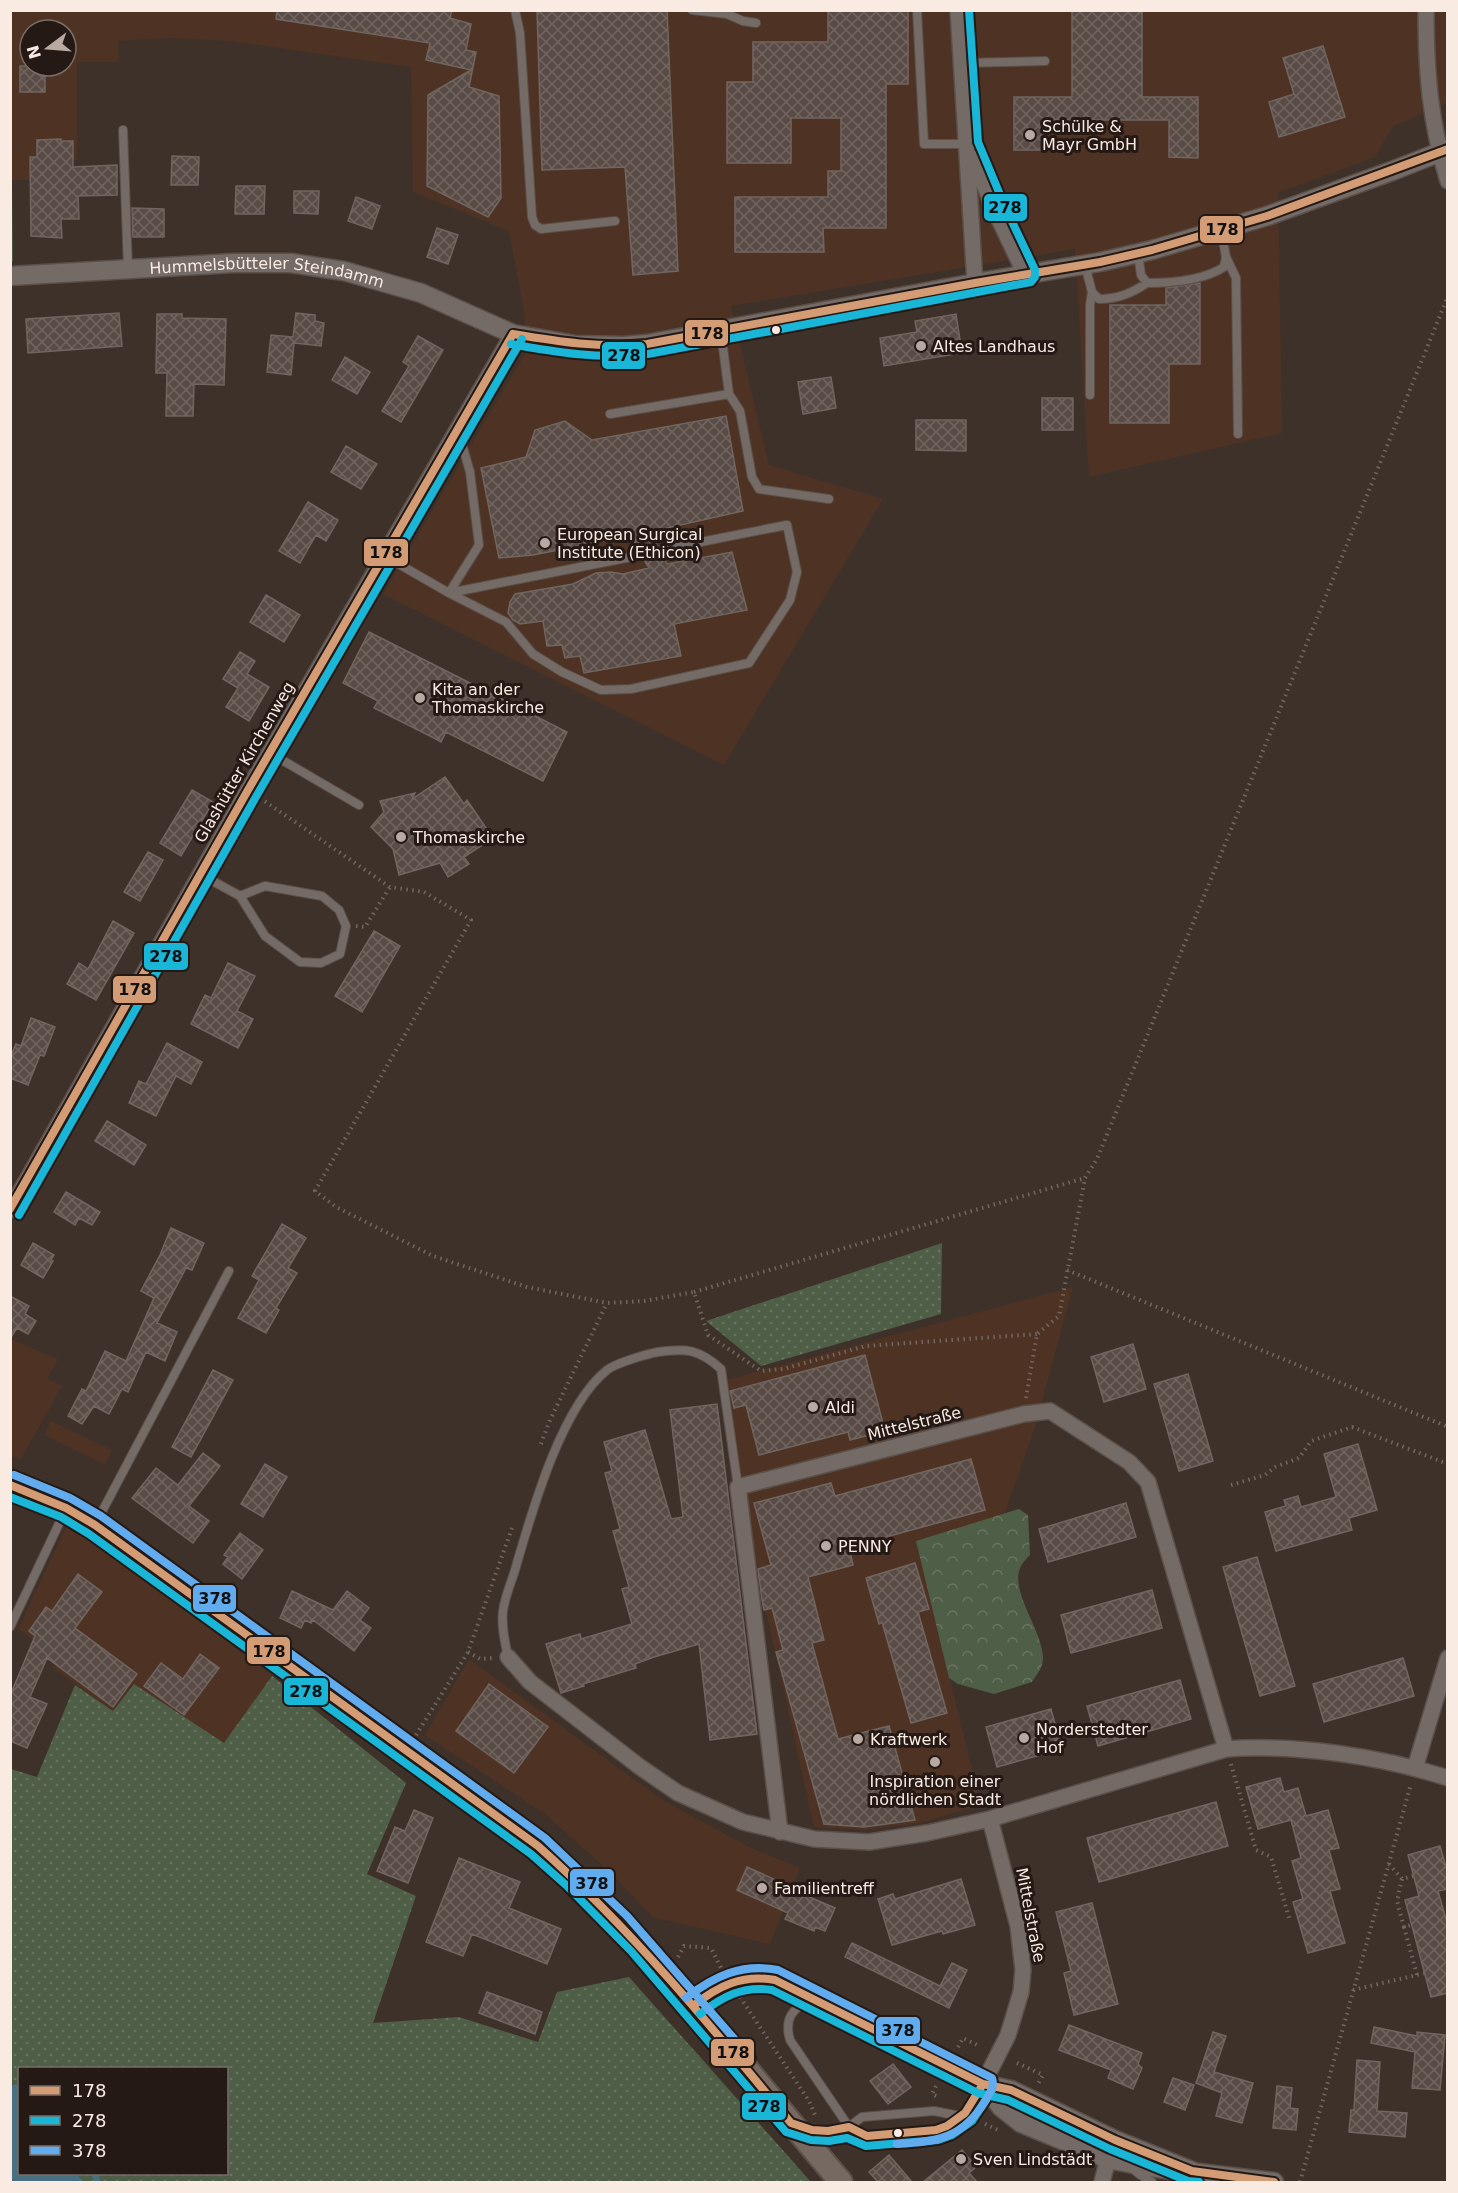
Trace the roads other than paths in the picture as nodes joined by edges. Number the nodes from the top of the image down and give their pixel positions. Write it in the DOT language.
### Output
graph roads {
  1 [pos="515,10"];
  2 [pos="692,10"];
  3 [pos="917,10"];
  4 [pos="958,10"];
  5 [pos="1426,10"];
  6 [pos="756,23"];
  7 [pos="1045,61"];
  8 [pos="962,63"];
  9 [pos="123,130"];
  10 [pos="968,144"];
  11 [pos="1444,150"];
  12 [pos="1448,181"];
  13 [pos="615,221"];
  14 [pos="1221,230"];
  15 [pos="1138,253"];
  16 [pos="1226,257"];
  17 [pos="1085,265"];
  18 [pos="128,269"];
  19 [pos="1025,274"];
  20 [pos="10,276"];
  21 [pos="975,283"];
  22 [pos="1147,283"];
  23 [pos="1092,292"];
  24 [pos="721,332"];
  25 [pos="513,334"];
  26 [pos="729,394"];
  27 [pos="1090,394"];
  28 [pos="610,414"];
  29 [pos="457,429"];
  30 [pos="1238,434"];
  31 [pos="829,500"];
  32 [pos="660,550"];
  33 [pos="383,555"];
  34 [pos="641,555"];
  35 [pos="449,593"];
  36 [pos="270,753"];
  37 [pos="359,805"];
  38 [pos="200,874"];
  39 [pos="240,896"];
  40 [pos="10,1210"];
  41 [pos="229,1271"];
  42 [pos="10,1485"];
  43 [pos="738,1487"];
  44 [pos="66,1508"];
  45 [pos="95,1525"];
  46 [pos="10,1627"];
  47 [pos="508,1657"];
  48 [pos="1448,1658"];
  49 [pos="1226,1749"];
  50 [pos="1415,1768"];
  51 [pos="1448,1778"];
  52 [pos="990,1819"];
  53 [pos="780,1833"];
  54 [pos="815,1999"];
  55 [pos="693,2006"];
  56 [pos="983,2084"];
  57 [pos="960,2116"];
  58 [pos="791,2123"];
  59 [pos="849,2127"];
  60 [pos="1108,2159"];
  61 [pos="1128,2164"];
  62 [pos="1192,2171"];
  63 [pos="1233,2180"];
  64 [pos="841,2182"];
  65 [pos="1101,2182"];
  66 [pos="1152,2182"];
  67 [pos="1274,2182"];
  1 -- 13 [label="lane"];
  2 -- 6 [label="lane"];
  3 -- 10 [label="lane"];
  4 -- 8 [label="street"];
  5 -- 11 [label="street"];
  7 -- 8 [label="lane"];
  8 -- 10 [label="street"];
  9 -- 18 [label="lane"];
  10 -- 19 [label="street"];
  10 -- 21 [label="street"];
  11 -- 12 [label="street"];
  11 -- 14 [label="street"];
  14 -- 15 [label="street"];
  14 -- 16 [label="lane"];
  15 -- 17 [label="street"];
  15 -- 22 [label="lane"];
  16 -- 22 [label="lane"];
  16 -- 30 [label="lane"];
  17 -- 19 [label="street"];
  17 -- 23 [label="lane"];
  18 -- 20 [label="street, Hummelsbütteler Steindamm"];
  18 -- 25 [label="street, Hummelsbütteler Steindamm"];
  19 -- 21 [label="street"];
  21 -- 24 [label="street, Hummelsbütteler Steindamm"];
  22 -- 23 [label="lane"];
  23 -- 27 [label="lane"];
  24 -- 25 [label="street, Hummelsbütteler Steindamm"];
  24 -- 26 [label="lane"];
  25 -- 29 [label="street, Glashütter Kirchenweg"];
  26 -- 28 [label="lane"];
  26 -- 31 [label="lane"];
  29 -- 33 [label="street, Glashütter Kirchenweg"];
  29 -- 35 [label="lane"];
  32 -- 35 [label="lane"];
  33 -- 35 [label="lane"];
  33 -- 36 [label="street, Glashütter Kirchenweg"];
  34 -- 35 [label="lane"];
  36 -- 37 [label="lane"];
  36 -- 38 [label="street, Glashütter Kirchenweg"];
  38 -- 39 [label="lane"];
  38 -- 40 [label="street, Glashütter Kirchenweg"];
  39 -- 39 [label="lane"];
  41 -- 45 [label="lane"];
  42 -- 44 [label="main road"];
  43 -- 47 [label="lane"];
  43 -- 49 [label="street, Mittelstraße"];
  43 -- 53 [label="street"];
  44 -- 45 [label="main road"];
  44 -- 46 [label="lane"];
  45 -- 55 [label="main road"];
  47 -- 53 [label="street"];
  48 -- 50 [label="street"];
  49 -- 50 [label="street"];
  49 -- 52 [label="street"];
  50 -- 51 [label="street"];
  52 -- 53 [label="street"];
  52 -- 56 [label="street, Mittelstraße"];
  54 -- 55 [label="street"];
  54 -- 56 [label="street"];
  54 -- 59 [label="lane"];
  55 -- 58 [label="main road"];
  56 -- 57 [label="lane"];
  56 -- 60 [label="street"];
  56 -- 62 [label="street"];
  57 -- 59 [label="lane"];
  57 -- 59 [label="lane"];
  58 -- 59 [label="lane"];
  58 -- 64 [label="main road"];
  60 -- 61 [label="street"];
  60 -- 65 [label="street"];
  61 -- 62 [label="street"];
  61 -- 66 [label="lane"];
  62 -- 63 [label="street"];
  63 -- 67 [label="street"];
}
